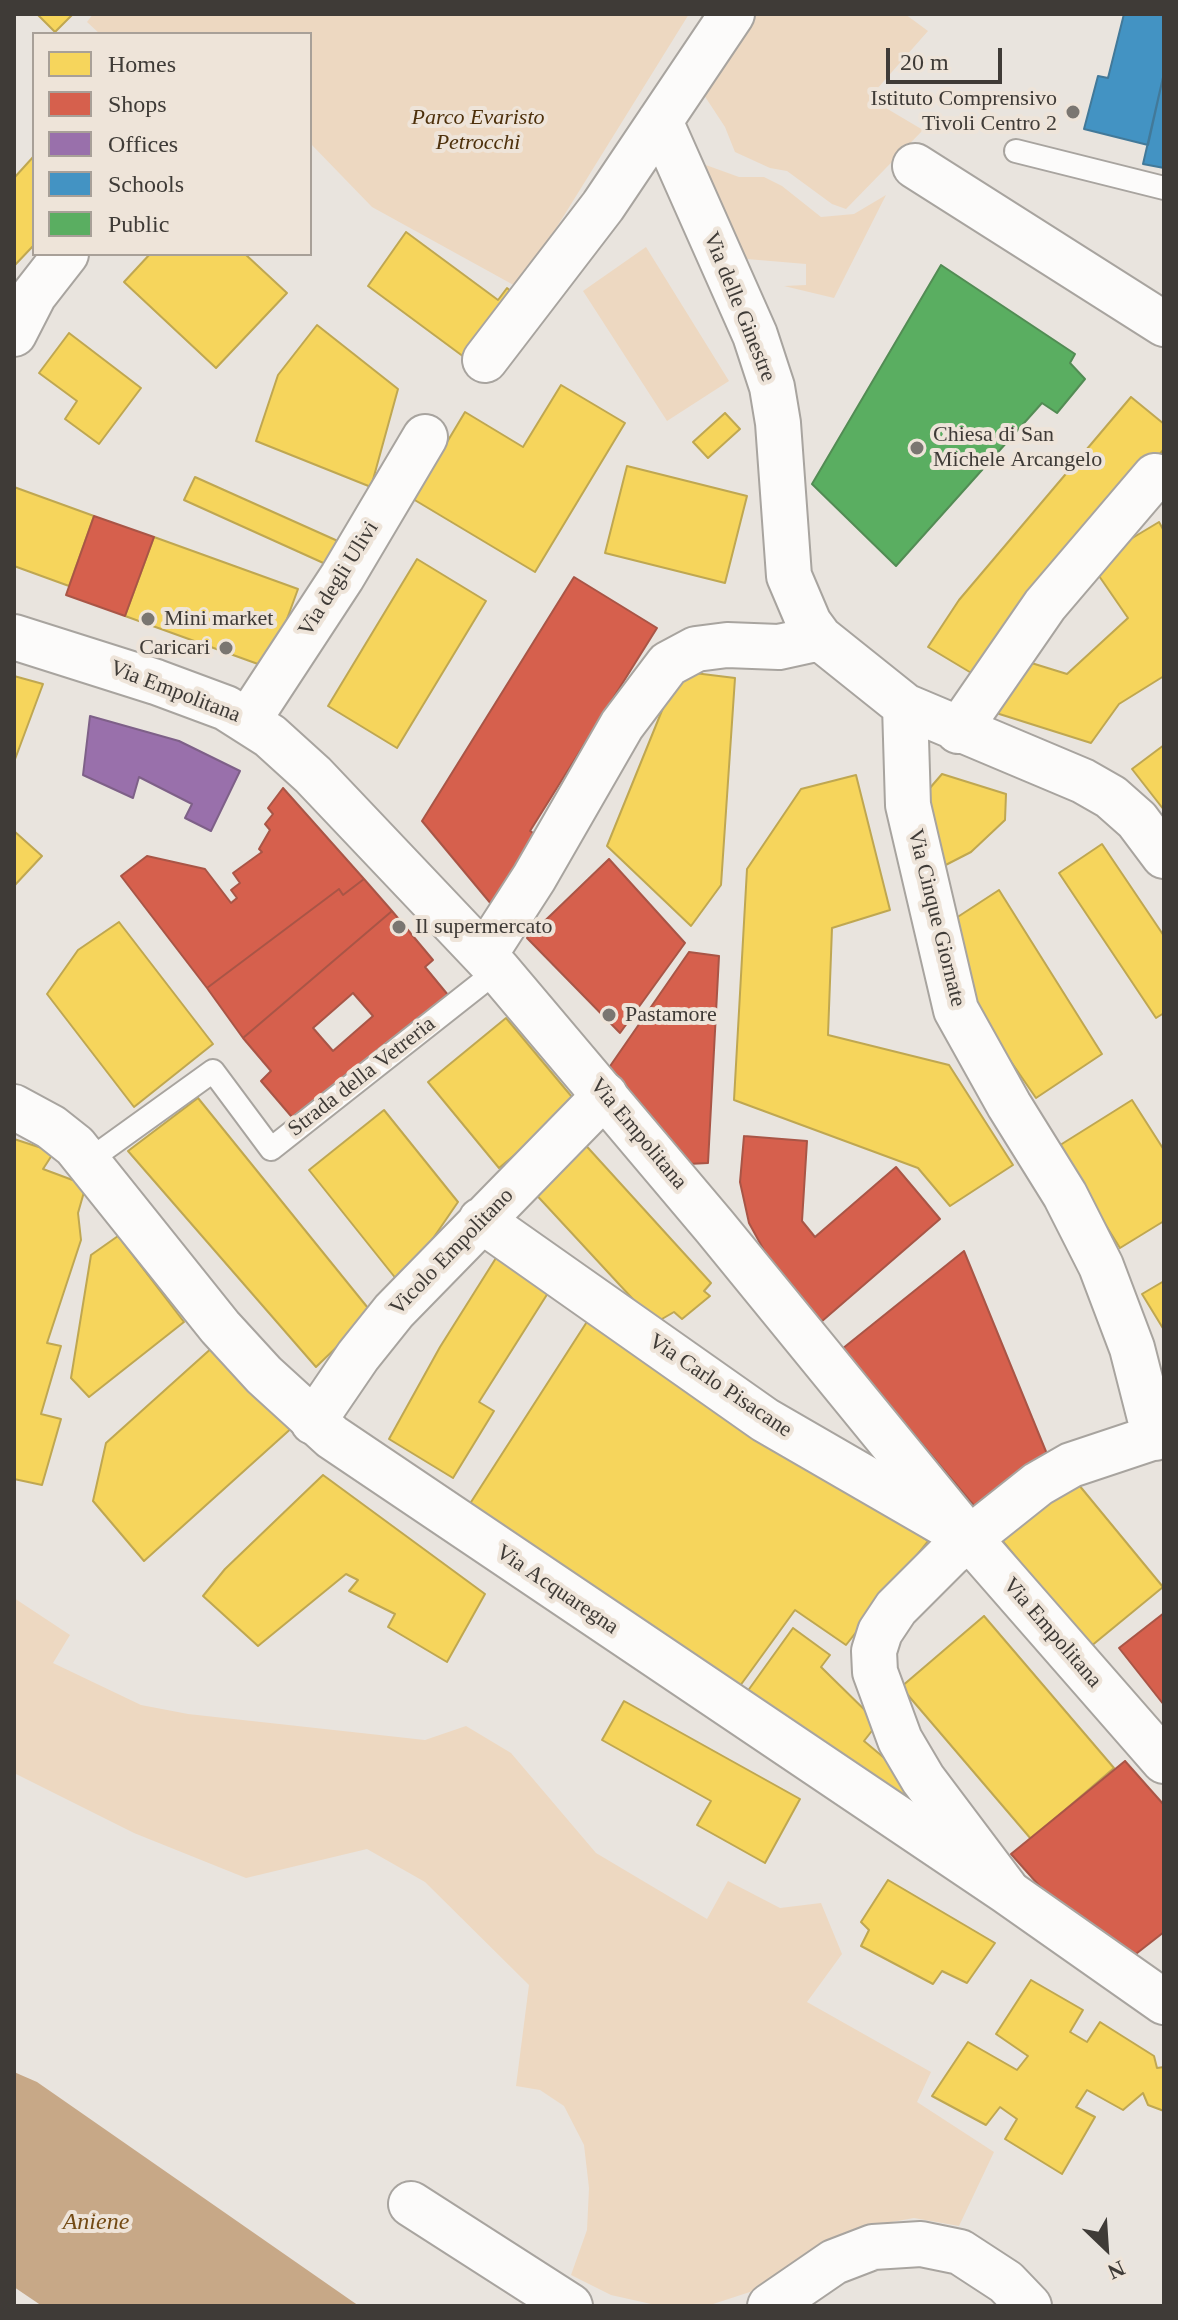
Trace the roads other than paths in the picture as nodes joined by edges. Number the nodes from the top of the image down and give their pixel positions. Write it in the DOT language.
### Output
graph roads {
  1 [pos="732,14"];
  2 [pos="660,121"];
  3 [pos="1016,151"];
  4 [pos="915,166"];
  5 [pos="1164,188"];
  6 [pos="64,256"];
  7 [pos="1164,324"];
  8 [pos="14,334"];
  9 [pos="485,360"];
  10 [pos="425,437"];
  11 [pos="1155,476"];
  12 [pos="14,637"];
  13 [pos="820,638"];
  14 [pos="905,706"];
  15 [pos="249,719"];
  16 [pos="958,731"];
  17 [pos="1164,856"];
  18 [pos="492,962"];
  19 [pos="605,1095"];
  20 [pos="14,1107"];
  21 [pos="88,1161"];
  22 [pos="481,1220"];
  23 [pos="313,1422"];
  24 [pos="1159,1436"];
  25 [pos="969,1538"];
  26 [pos="1164,1761"];
  27 [pos="1006,1891"];
  28 [pos="1164,2002"];
  29 [pos="411,2204"];
  30 [pos="570,2306"];
  31 [pos="770,2306"];
  32 [pos="1029,2306"];
  1 -- 2 [label="street"];
  2 -- 9 [label="street"];
  2 -- 13 [label="street, Via delle Ginestre"];
  3 -- 5 [label="lane"];
  4 -- 7 [label="street"];
  6 -- 8 [label="street"];
  10 -- 15 [label="street, Via degli Ulivi"];
  11 -- 16 [label="street"];
  12 -- 15 [label="street, Via Empolitana"];
  13 -- 14 [label="street, Via delle Ginestre"];
  13 -- 18 [label="street"];
  14 -- 16 [label="street"];
  14 -- 24 [label="street, Via Cinque Giornate"];
  15 -- 18 [label="street, Via Empolitana"];
  16 -- 17 [label="street"];
  18 -- 19 [label="street, Via Empolitana"];
  18 -- 21 [label="lane, Strada della Vetreria"];
  19 -- 22 [label="street, Vicolo Empolitano"];
  19 -- 25 [label="street, Via Empolitana"];
  20 -- 21 [label="street, Via Acquaregna"];
  21 -- 23 [label="street, Via Acquaregna"];
  22 -- 23 [label="street, Vicolo Empolitano"];
  22 -- 25 [label="street, Via Carlo Pisacane"];
  23 -- 27 [label="street, Via Acquaregna"];
  24 -- 25 [label="street"];
  25 -- 26 [label="street, Via Empolitana"];
  25 -- 27 [label="street"];
  27 -- 28 [label="street, Via Acquaregna"];
  29 -- 30 [label="street"];
  31 -- 32 [label="street"];
}
